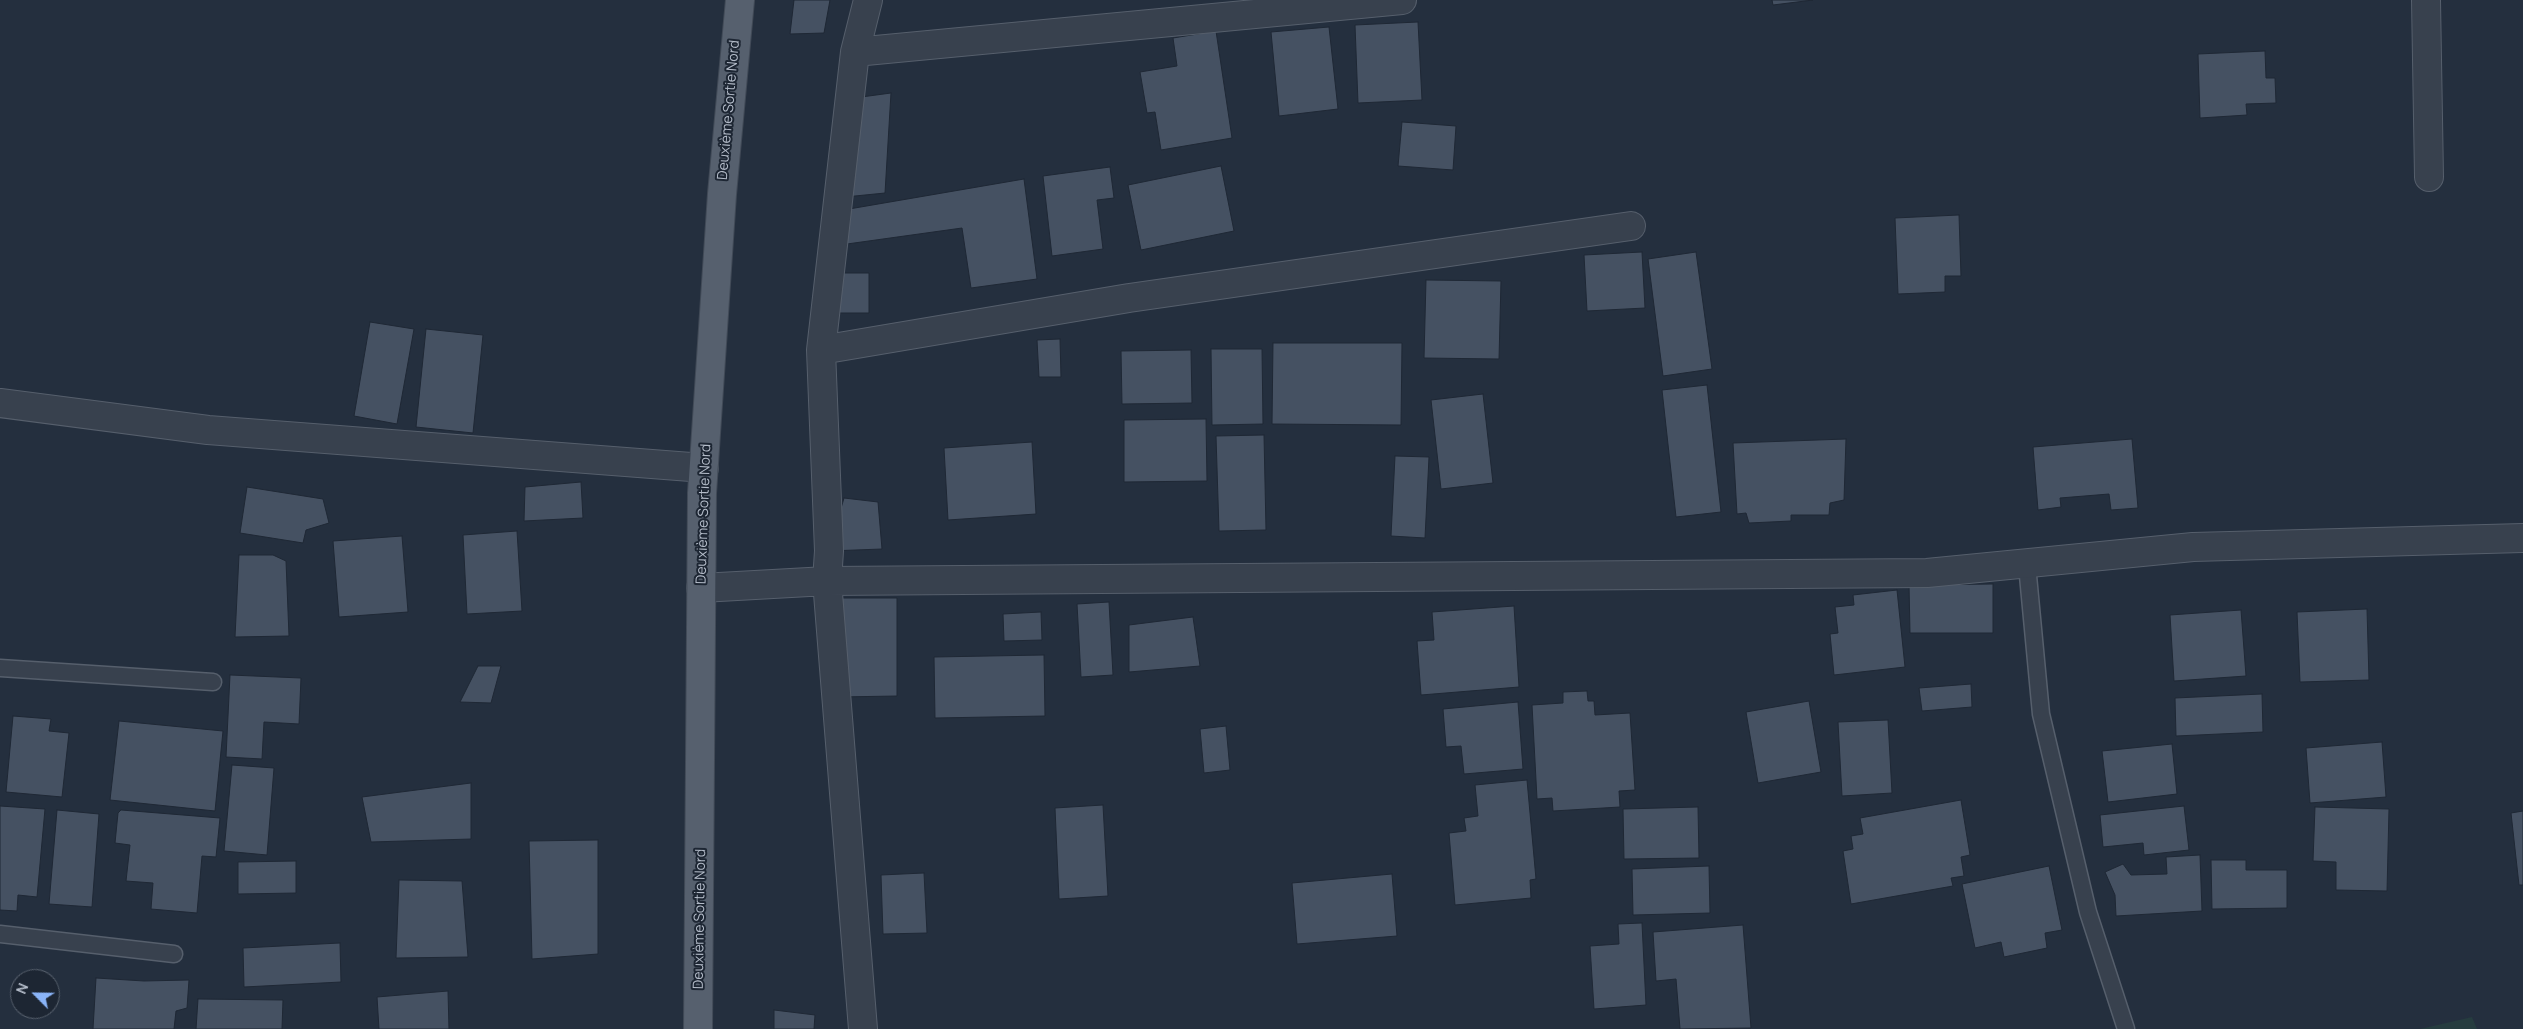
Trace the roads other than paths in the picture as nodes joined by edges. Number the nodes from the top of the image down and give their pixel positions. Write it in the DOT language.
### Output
graph roads {
  1 [pos="740,0"];
  2 [pos="868,0"];
  3 [pos="1402,0"];
  4 [pos="2426,0"];
  5 [pos="855,52"];
  6 [pos="2429,177"];
  7 [pos="1631,226"];
  8 [pos="821,350"];
  9 [pos="0,403"];
  10 [pos="704,468"];
  11 [pos="2523,538"];
  12 [pos="2027,565"];
  13 [pos="827,581"];
  14 [pos="701,588"];
  15 [pos="0,668"];
  16 [pos="213,682"];
  17 [pos="0,934"];
  18 [pos="174,954"];
  19 [pos="698,1029"];
  20 [pos="863,1029"];
  21 [pos="2126,1029"];
  1 -- 10 [label="main road, Deuxième Sortie Nord"];
  2 -- 5 [label="street"];
  3 -- 5 [label="street"];
  4 -- 6 [label="street"];
  5 -- 8 [label="street"];
  7 -- 8 [label="street"];
  8 -- 13 [label="street"];
  9 -- 10 [label="street"];
  10 -- 14 [label="main road, Deuxième Sortie Nord"];
  11 -- 12 [label="street"];
  12 -- 13 [label="street"];
  12 -- 21 [label="lane"];
  13 -- 14 [label="street"];
  13 -- 20 [label="street"];
  14 -- 19 [label="main road, Deuxième Sortie Nord"];
  15 -- 16 [label="lane"];
  17 -- 18 [label="lane"];
}
